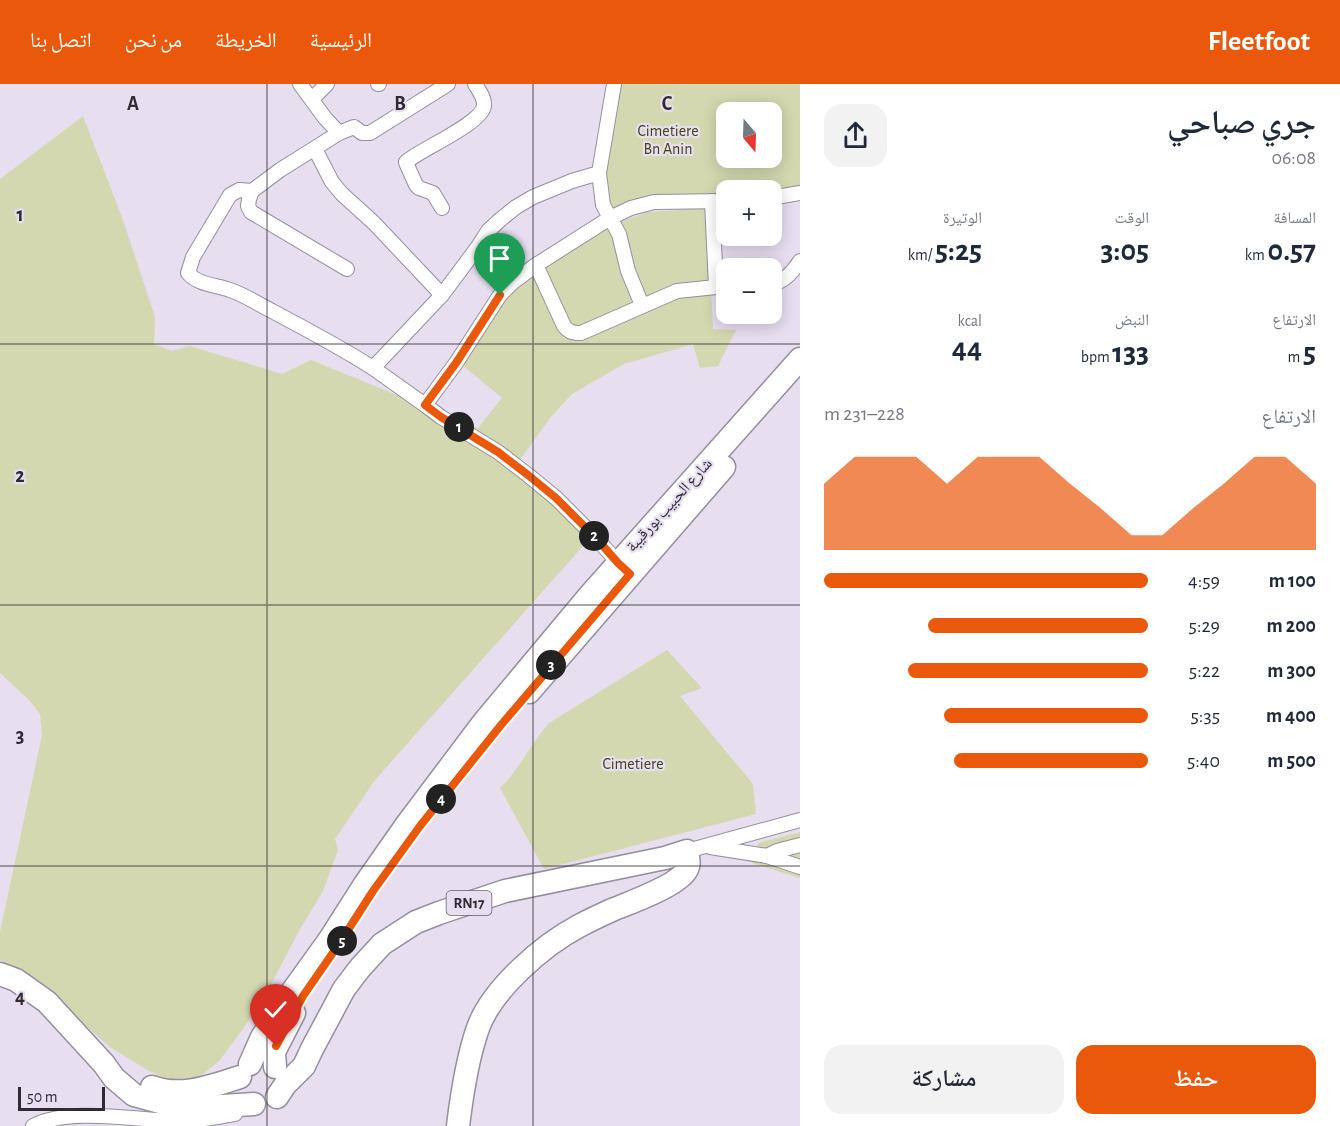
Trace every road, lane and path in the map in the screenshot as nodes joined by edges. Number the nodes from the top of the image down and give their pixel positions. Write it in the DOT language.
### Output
graph roads {
  1 [pos="300,84"];
  2 [pos="327,84"];
  3 [pos="448,84"];
  4 [pos="475,84"];
  5 [pos="614,84"];
  6 [pos="312,99"];
  7 [pos="339,133"];
  8 [pos="315,148"];
  9 [pos="599,173"];
  10 [pos="252,191"];
  11 [pos="800,193"];
  12 [pos="782,196"];
  13 [pos="716,201"];
  14 [pos="442,208"];
  15 [pos="610,218"];
  16 [pos="800,261"];
  17 [pos="536,264"];
  18 [pos="347,269"];
  19 [pos="782,281"];
  20 [pos="716,287"];
  21 [pos="442,295"];
  22 [pos="642,305"];
  23 [pos="800,359"];
  24 [pos="373,368"];
  25 [pos="800,380"];
  26 [pos="425,405"];
  27 [pos="624,568"];
  28 [pos="800,820"];
  29 [pos="800,845"];
  30 [pos="696,849"];
  31 [pos="767,856"];
  32 [pos="665,858"];
  33 [pos="800,867"];
  34 [pos="658,892"];
  35 [pos="0,974"];
  36 [pos="312,1049"];
  37 [pos="104,1064"];
  38 [pos="276,1068"];
  39 [pos="245,1071"];
  40 [pos="134,1095"];
  41 [pos="265,1102"];
  42 [pos="127,1118"];
  43 [pos="33,1126"];
  44 [pos="458,1126"];
  1 -- 6 [label="street"];
  2 -- 6 [label="street"];
  3 -- 7 [label="street"];
  4 -- 14 [label="street"];
  5 -- 9 [label="street"];
  6 -- 7 [label="street"];
  7 -- 8 [label="street"];
  8 -- 10 [label="street"];
  8 -- 21 [label="street"];
  9 -- 15 [label="street"];
  9 -- 21 [label="street"];
  10 -- 18 [label="street"];
  10 -- 24 [label="street"];
  11 -- 12 [label="street"];
  13 -- 15 [label="street"];
  15 -- 17 [label="street"];
  15 -- 22 [label="street"];
  16 -- 19 [label="street"];
  17 -- 22 [label="street"];
  17 -- 26 [label="street"];
  20 -- 22 [label="street"];
  21 -- 24 [label="street"];
  23 -- 27 [label="main road, شارع الحبيب بورقيبة"];
  24 -- 26 [label="street"];
  25 -- 27 [label="main road, شارع الحبيب بورقيبة"];
  26 -- 27 [label="street"];
  27 -- 38 [label="main road, شارع الحبيب بورقيبة"];
  27 -- 39 [label="main road, شارع الحبيب بورقيبة"];
  28 -- 30 [label="street"];
  29 -- 31 [label="street"];
  30 -- 31 [label="street"];
  30 -- 32 [label="main road, RN17"];
  30 -- 34 [label="main road"];
  31 -- 33 [label="street"];
  32 -- 34 [label="main road"];
  32 -- 36 [label="main road, RN17"];
  34 -- 44 [label="main road"];
  35 -- 37 [label="main road"];
  36 -- 38 [label="main road"];
  36 -- 41 [label="main road, RN17"];
  37 -- 39 [label="main road"];
  37 -- 40 [label="main road"];
  38 -- 39 [label="main road"];
  38 -- 41 [label="main road, شارع الحبيب بورقيبة"];
  39 -- 41 [label="main road"];
  40 -- 41 [label="main road"];
  40 -- 42 [label="street"];
  41 -- 42 [label="street"];
  42 -- 43 [label="street"];
}
